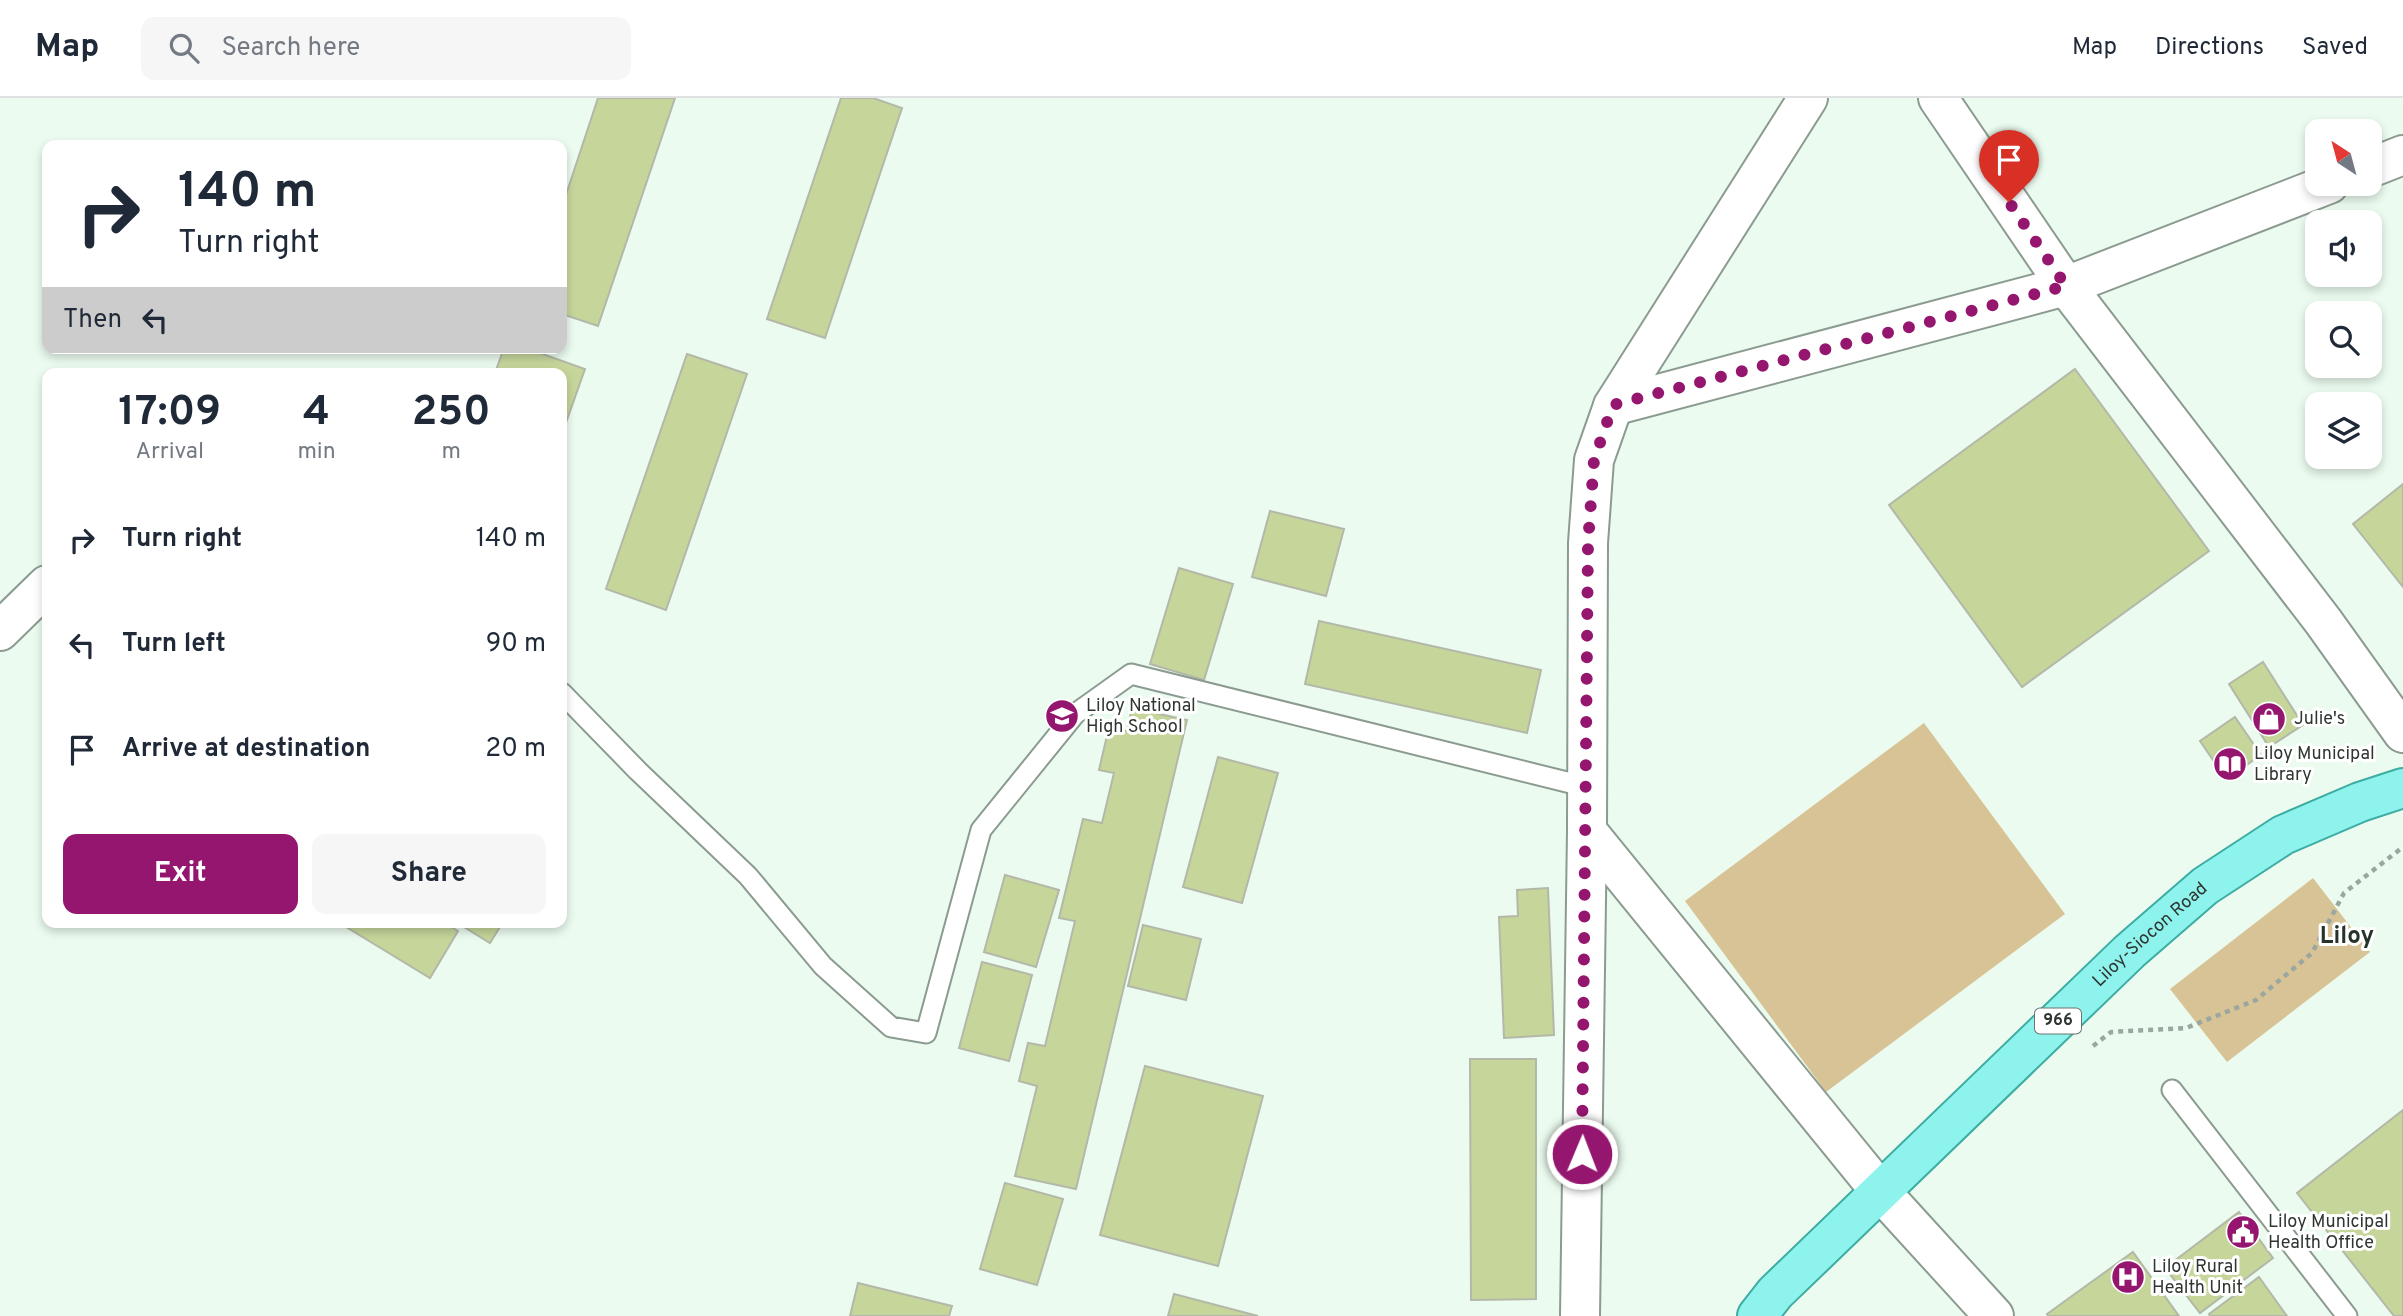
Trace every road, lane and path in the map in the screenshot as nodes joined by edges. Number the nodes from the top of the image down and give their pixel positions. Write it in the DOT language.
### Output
graph roads {
  1 [pos="1808,98"];
  2 [pos="1938,98"];
  3 [pos="2403,155"];
  4 [pos="2382,163"];
  5 [pos="2305,193"];
  6 [pos="2066,286"];
  7 [pos="1613,405"];
  8 [pos="42,589"];
  9 [pos="0,631"];
  10 [pos="567,698"];
  11 [pos="2403,733"];
  12 [pos="1587,787"];
  13 [pos="2403,788"];
  14 [pos="1587,831"];
  15 [pos="2403,847"];
  16 [pos="2093,1046"];
  17 [pos="2172,1090"];
  18 [pos="1880,1191"];
  19 [pos="1580,1316"];
  20 [pos="1757,1316"];
  21 [pos="1994,1316"];
  22 [pos="2347,1316"];
  1 -- 7 [label="street"];
  2 -- 6 [label="street"];
  3 -- 4 [label="street"];
  5 -- 6 [label="street"];
  6 -- 7 [label="street"];
  6 -- 11 [label="street"];
  7 -- 12 [label="street"];
  8 -- 9 [label="street"];
  10 -- 12 [label="lane"];
  12 -- 14 [label="street"];
  13 -- 18 [label="main road, Liloy-Siocon Road / 966"];
  14 -- 18 [label="street"];
  14 -- 19 [label="street"];
  15 -- 16 [label="path"];
  17 -- 22 [label="lane"];
  18 -- 20 [label="main road, Liloy-Siocon Road / 966"];
  18 -- 21 [label="street"];
}
